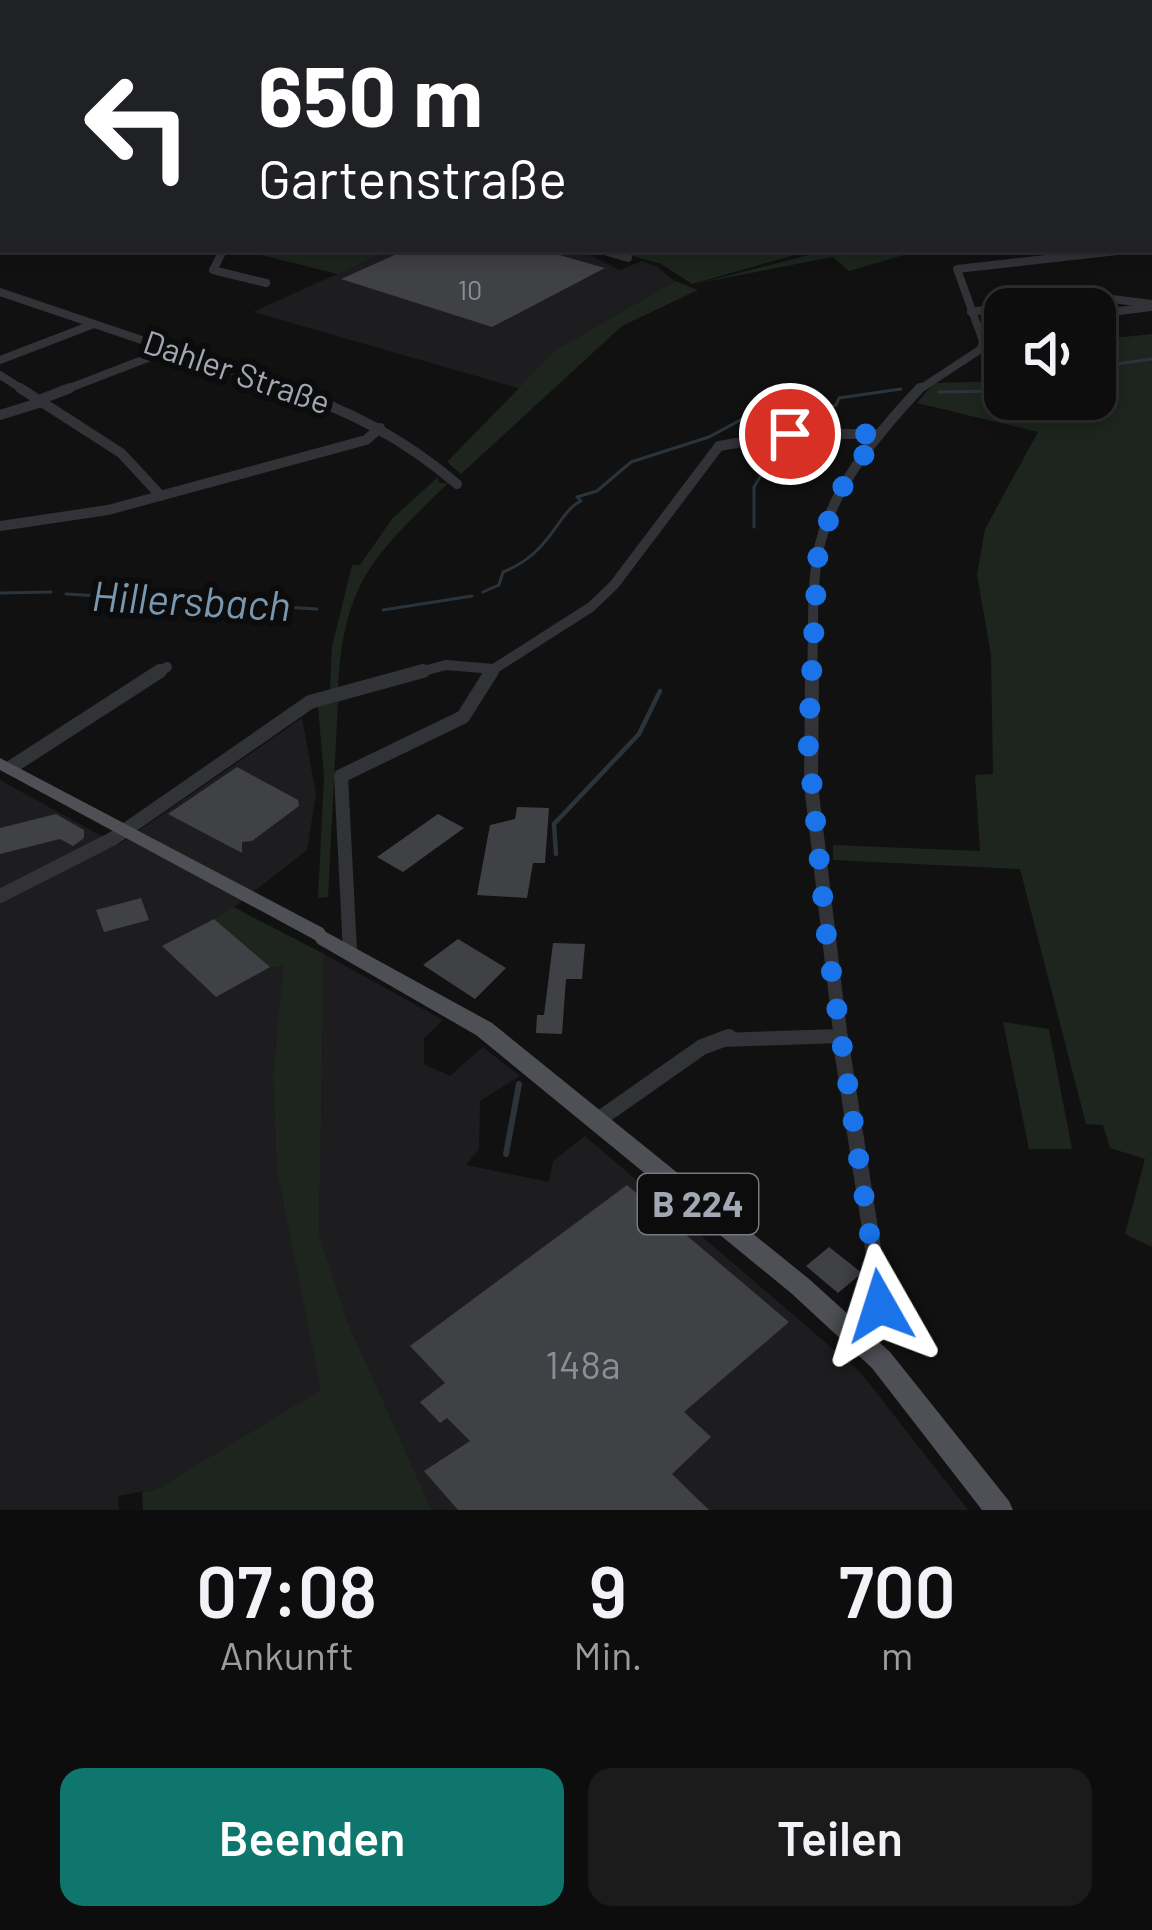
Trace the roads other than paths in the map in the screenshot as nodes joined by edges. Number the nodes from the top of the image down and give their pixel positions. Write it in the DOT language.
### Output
graph roads {
  1 [pos="222,252"];
  2 [pos="608,252"];
  3 [pos="1108,252"];
  4 [pos="628,258"];
  5 [pos="266,284"];
  6 [pos="0,292"];
  7 [pos="1152,306"];
  8 [pos="1116,311"];
  9 [pos="971,312"];
  10 [pos="95,324"];
  11 [pos="171,349"];
  12 [pos="0,360"];
  13 [pos="0,375"];
  14 [pos="41,401"];
  15 [pos="0,415"];
  16 [pos="380,428"];
  17 [pos="878,434"];
  18 [pos="457,484"];
  19 [pos="161,496"];
  20 [pos="0,526"];
  21 [pos="167,667"];
  22 [pos="494,669"];
  23 [pos="5,766"];
  24 [pos="125,831"];
  25 [pos="0,896"];
  26 [pos="350,951"];
  27 [pos="840,1036"];
  28 [pos="598,1120"];
  29 [pos="852,1331"];
  30 [pos="999,1510"];
  1 -- 5 [label="street"];
  2 -- 4 [label="street"];
  3 -- 9 [label="street"];
  6 -- 10 [label="street, Dahler Straße"];
  7 -- 8 [label="street"];
  7 -- 9 [label="street"];
  9 -- 17 [label="street"];
  10 -- 11 [label="street, Dahler Straße"];
  10 -- 12 [label="street"];
  11 -- 14 [label="street"];
  11 -- 16 [label="street, Dahler Straße"];
  13 -- 14 [label="street"];
  14 -- 15 [label="street"];
  14 -- 19 [label="street"];
  16 -- 18 [label="street, Dahler Straße"];
  16 -- 19 [label="street"];
  17 -- 22 [label="street"];
  17 -- 27 [label="street"];
  19 -- 20 [label="street"];
  21 -- 23 [label="street"];
  22 -- 24 [label="street"];
  22 -- 26 [label="street"];
  23 -- 24 [label="main road, B 224"];
  24 -- 25 [label="street"];
  24 -- 26 [label="main road, B 224"];
  26 -- 28 [label="main road, B 224"];
  27 -- 28 [label="street"];
  27 -- 29 [label="street"];
  28 -- 29 [label="main road, B 224"];
  29 -- 30 [label="main road, B 224"];
}
